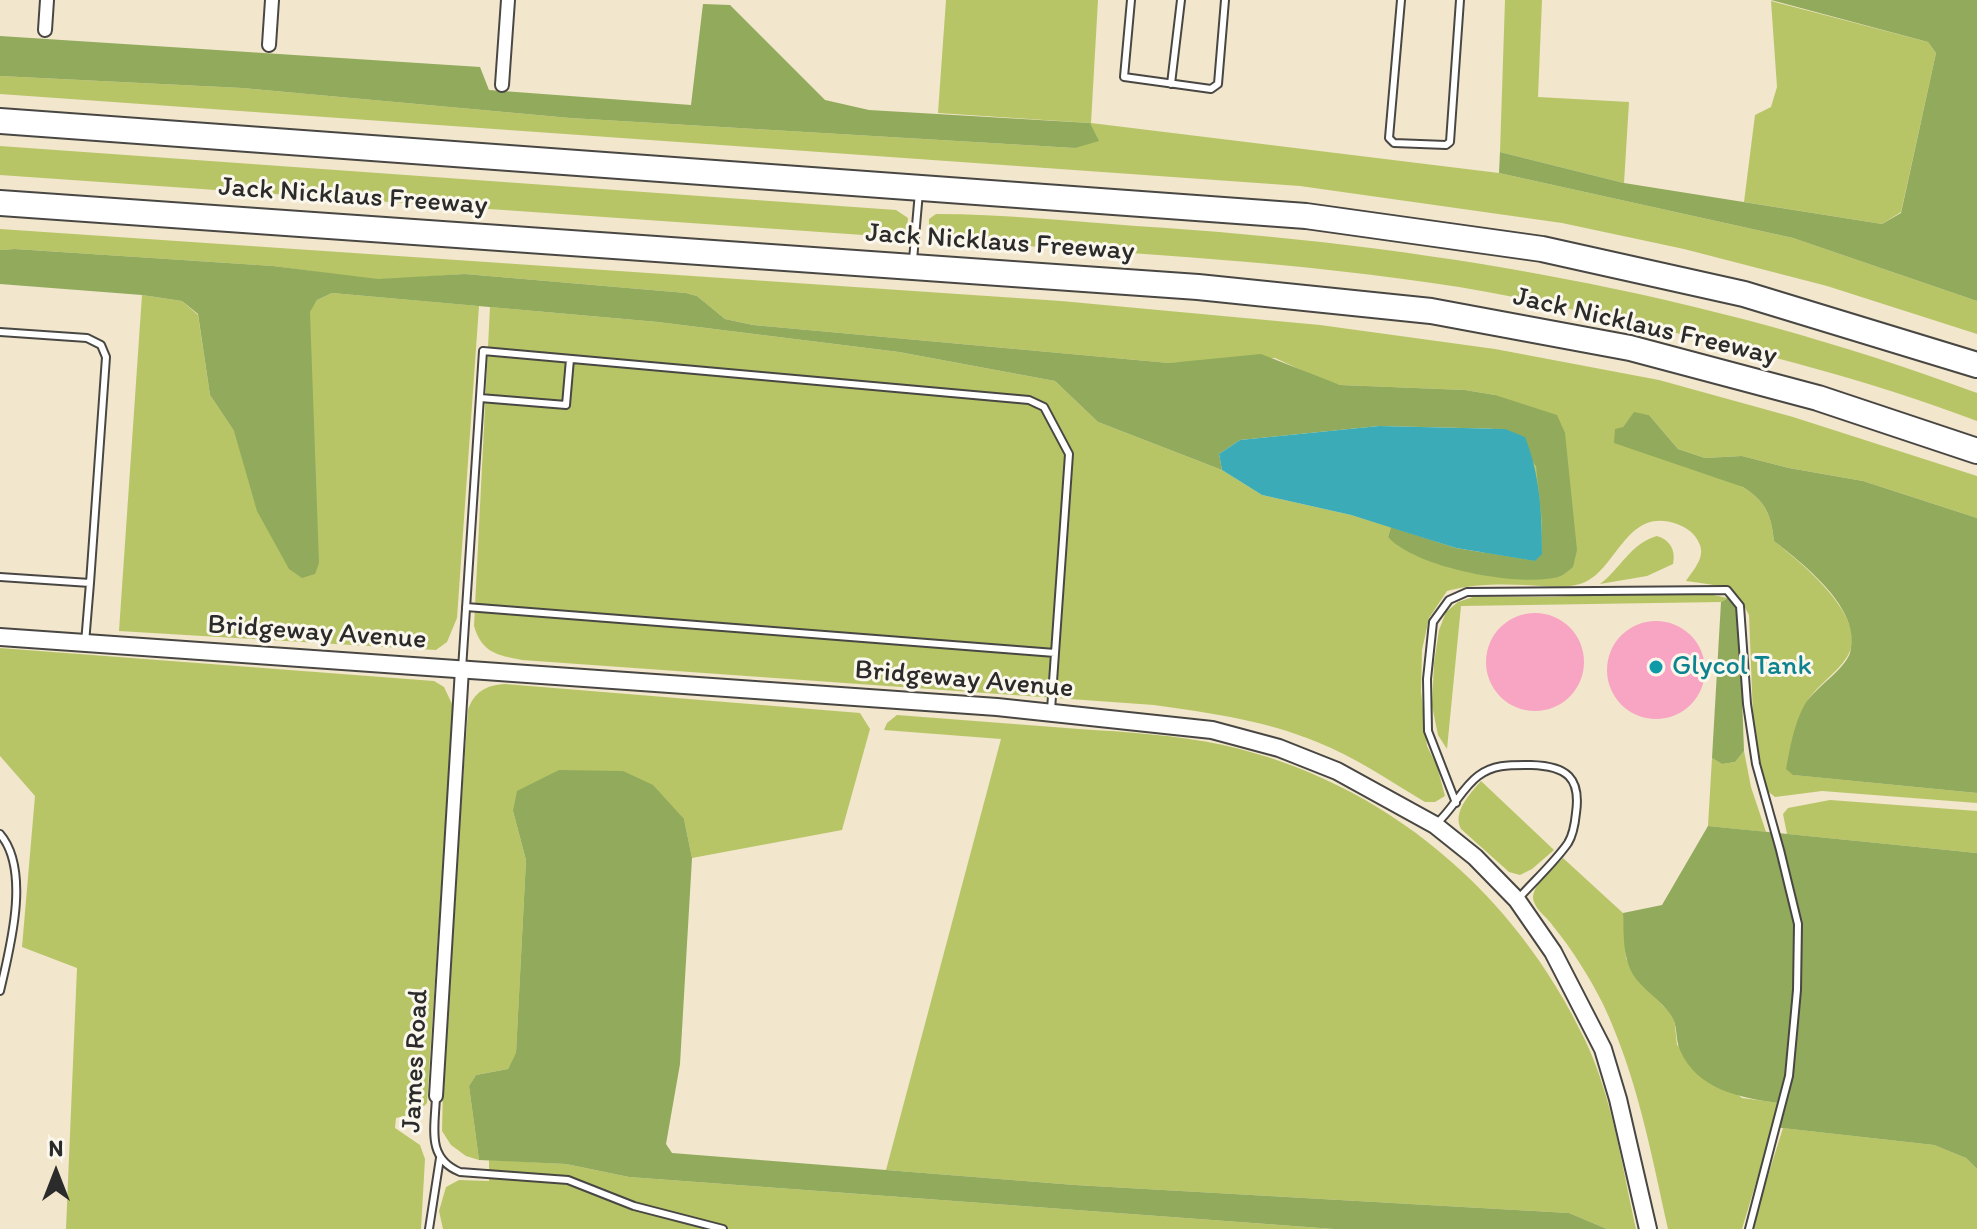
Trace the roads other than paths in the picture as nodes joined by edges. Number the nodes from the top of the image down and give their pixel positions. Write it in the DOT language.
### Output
graph roads {
  1 [pos="47,0"];
  2 [pos="272,0"];
  3 [pos="508,0"];
  4 [pos="1131,0"];
  5 [pos="1181,0"];
  6 [pos="1225,0"];
  7 [pos="1401,0"];
  8 [pos="1460,0"];
  9 [pos="45,30"];
  10 [pos="269,45"];
  11 [pos="1171,84"];
  12 [pos="502,85"];
  13 [pos="0,121"];
  14 [pos="919,188"];
  15 [pos="0,203"];
  16 [pos="913,267"];
  17 [pos="0,332"];
  18 [pos="570,359"];
  19 [pos="1977,365"];
  20 [pos="480,398"];
  21 [pos="1977,451"];
  22 [pos="0,577"];
  23 [pos="90,583"];
  24 [pos="466,607"];
  25 [pos="0,637"];
  26 [pos="85,643"];
  27 [pos="1055,653"];
  28 [pos="462,669"];
  29 [pos="1050,713"];
  30 [pos="1456,803"];
  31 [pos="1435,825"];
  32 [pos="0,834"];
  33 [pos="1517,900"];
  34 [pos="0,991"];
  35 [pos="436,1096"];
  36 [pos="440,1158"];
  37 [pos="429,1229"];
  38 [pos="723,1229"];
  39 [pos="1648,1229"];
  40 [pos="1749,1229"];
  1 -- 9 [label="street"];
  2 -- 10 [label="street"];
  3 -- 12 [label="street"];
  4 -- 11 [label="lane"];
  5 -- 11 [label="lane"];
  6 -- 11 [label="lane"];
  7 -- 8 [label="lane"];
  13 -- 14 [label="highway, Jack Nicklaus Freeway"];
  14 -- 16 [label="lane"];
  14 -- 19 [label="highway, Jack Nicklaus Freeway"];
  15 -- 16 [label="highway, Jack Nicklaus Freeway"];
  16 -- 21 [label="highway, Jack Nicklaus Freeway"];
  17 -- 23 [label="lane"];
  18 -- 20 [label="lane"];
  18 -- 20 [label="lane"];
  18 -- 27 [label="lane"];
  20 -- 24 [label="lane"];
  22 -- 23 [label="lane"];
  23 -- 26 [label="lane"];
  24 -- 27 [label="lane"];
  24 -- 28 [label="lane"];
  25 -- 26 [label="street, Bridgeway Avenue"];
  26 -- 28 [label="street, Bridgeway Avenue"];
  27 -- 29 [label="lane"];
  28 -- 29 [label="street, Bridgeway Avenue"];
  28 -- 35 [label="street, James Road"];
  29 -- 31 [label="street, Bridgeway Avenue"];
  30 -- 31 [label="lane"];
  30 -- 33 [label="lane"];
  30 -- 40 [label="lane"];
  31 -- 33 [label="street, Bridgeway Avenue"];
  32 -- 34 [label="lane"];
  33 -- 39 [label="street, Bridgeway Avenue"];
  35 -- 36 [label="lane, James Road"];
  36 -- 37 [label="lane"];
  36 -- 38 [label="lane, James Road"];
}
